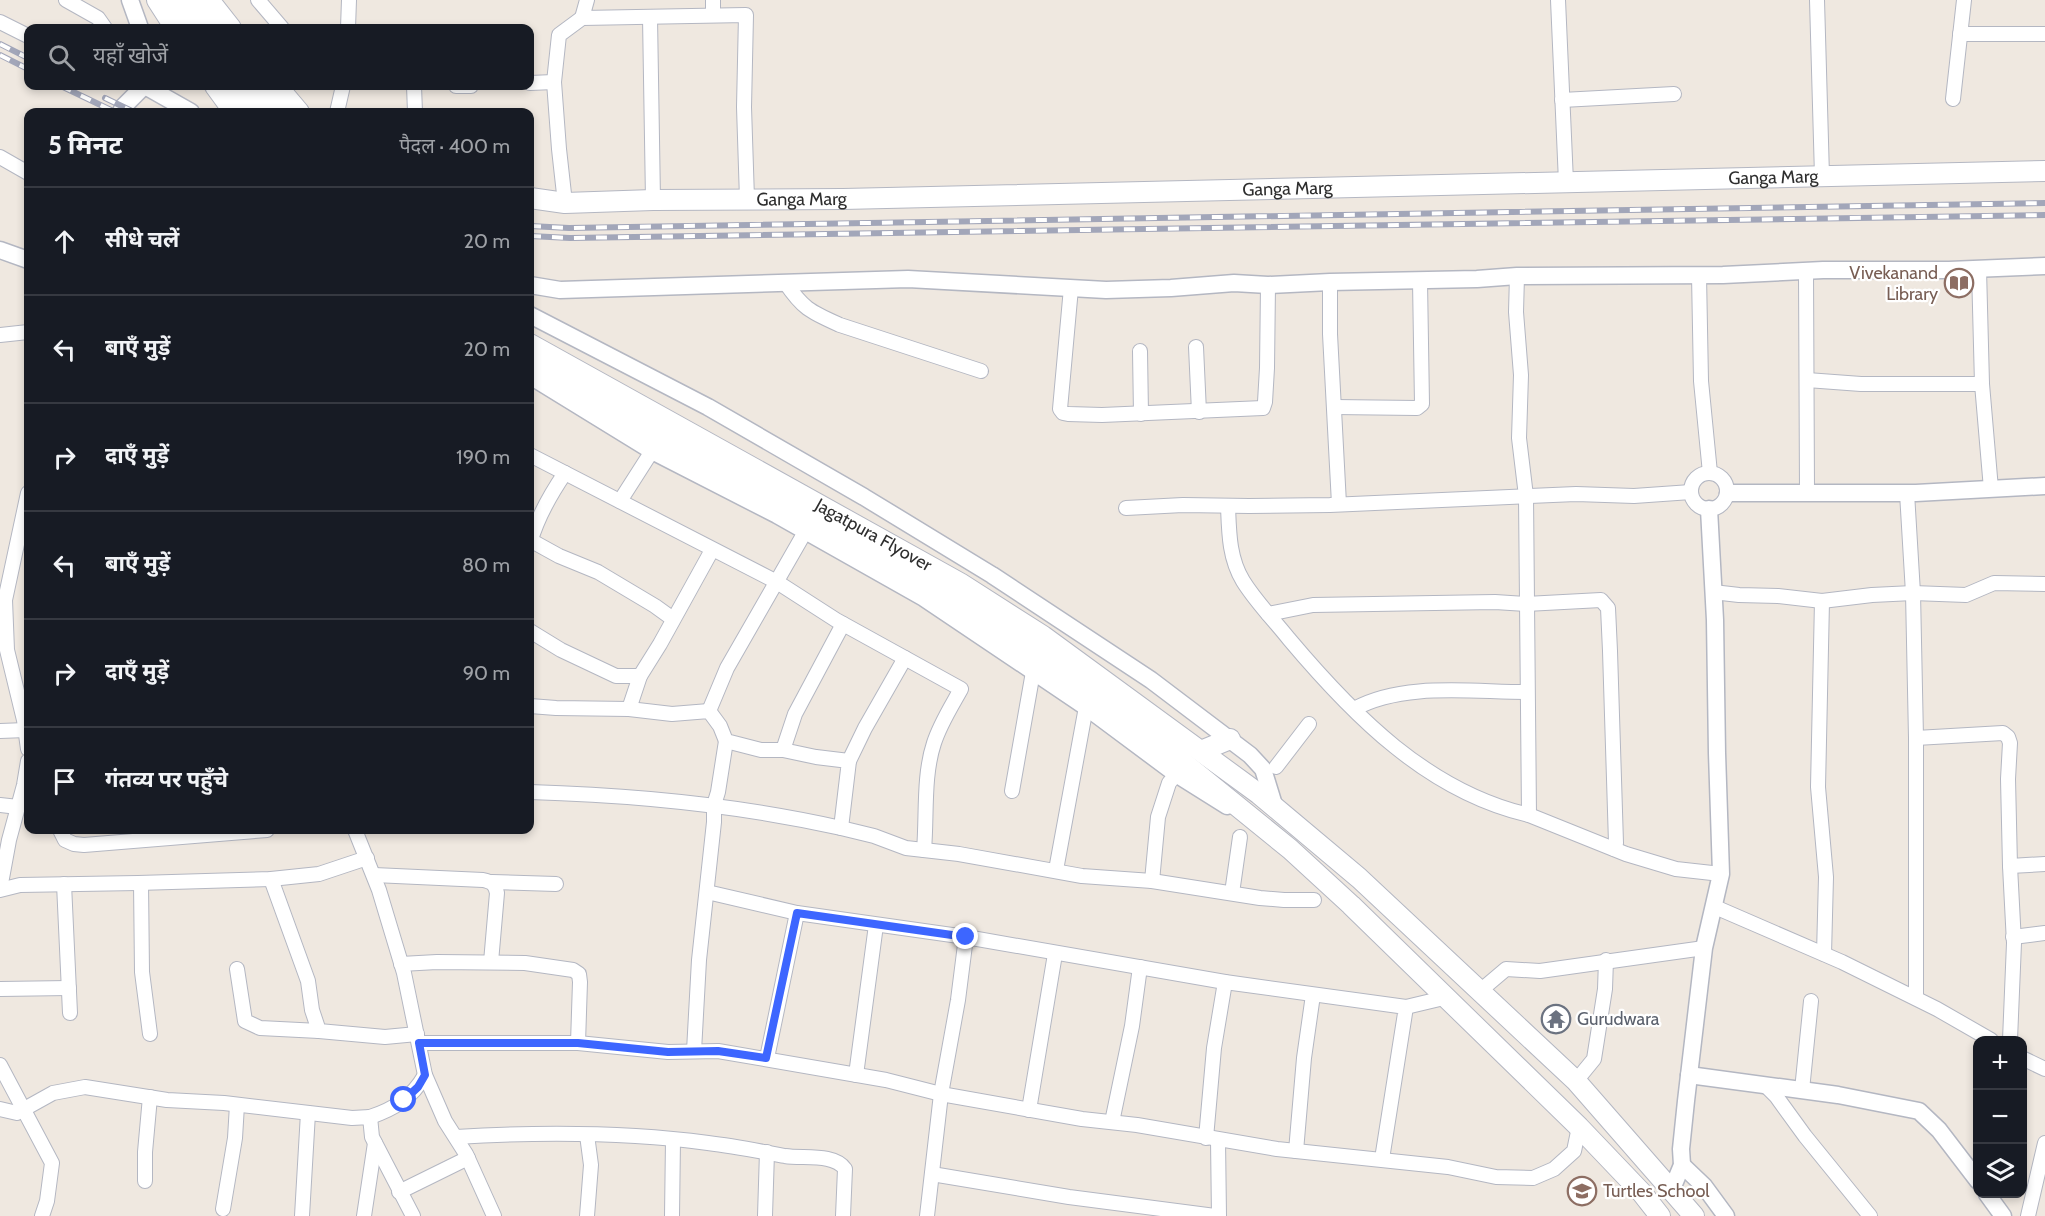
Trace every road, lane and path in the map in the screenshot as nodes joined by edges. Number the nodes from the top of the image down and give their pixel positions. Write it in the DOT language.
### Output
graph roads {
  1 [pos="66,0"];
  2 [pos="130,0"];
  3 [pos="157,0"];
  4 [pos="174,0"];
  5 [pos="190,0"];
  6 [pos="208,0"];
  7 [pos="258,0"];
  8 [pos="350,0"];
  9 [pos="587,0"];
  10 [pos="713,0"];
  11 [pos="1558,0"];
  12 [pos="1817,0"];
  13 [pos="1964,0"];
  14 [pos="713,15"];
  15 [pos="650,17"];
  16 [pos="582,18"];
  17 [pos="0,22"];
  18 [pos="102,24"];
  19 [pos="139,24"];
  20 [pos="172,24"];
  21 [pos="189,24"];
  22 [pos="209,24"];
  23 [pos="228,24"];
  24 [pos="279,24"];
  25 [pos="348,24"];
  26 [pos="24,34"];
  27 [pos="1960,34"];
  28 [pos="2045,34"];
  29 [pos="555,82"];
  30 [pos="534,83"];
  31 [pos="140,90"];
  32 [pos="151,90"];
  33 [pos="217,90"];
  34 [pos="238,90"];
  35 [pos="261,90"];
  36 [pos="280,90"];
  37 [pos="342,90"];
  38 [pos="414,90"];
  39 [pos="1674,94"];
  40 [pos="1953,99"];
  41 [pos="1562,100"];
  42 [pos="123,108"];
  43 [pos="184,108"];
  44 [pos="231,108"];
  45 [pos="254,108"];
  46 [pos="277,108"];
  47 [pos="296,108"];
  48 [pos="338,108"];
  49 [pos="415,108"];
  50 [pos="0,157"];
  51 [pos="24,171"];
  52 [pos="2045,171"];
  53 [pos="1822,176"];
  54 [pos="1566,182"];
  55 [pos="534,198"];
  56 [pos="747,199"];
  57 [pos="652,200"];
  58 [pos="566,202"];
  59 [pos="0,250"];
  60 [pos="24,259"];
  61 [pos="2045,266"];
  62 [pos="1979,269"];
  63 [pos="1806,271"];
  64 [pos="1699,275"];
  65 [pos="1517,276"];
  66 [pos="1420,281"];
  67 [pos="785,282"];
  68 [pos="1330,282"];
  69 [pos="1268,285"];
  70 [pos="534,286"];
  71 [pos="1071,288"];
  72 [pos="534,317"];
  73 [pos="24,333"];
  74 [pos="0,335"];
  75 [pos="534,346"];
  76 [pos="1196,347"];
  77 [pos="1140,351"];
  78 [pos="534,364"];
  79 [pos="981,371"];
  80 [pos="534,378"];
  81 [pos="1807,380"];
  82 [pos="1982,384"];
  83 [pos="1334,407"];
  84 [pos="1199,412"];
  85 [pos="1141,414"];
  86 [pos="652,451"];
  87 [pos="534,457"];
  88 [pos="1710,473"];
  89 [pos="565,474"];
  90 [pos="2045,486"];
  91 [pos="1991,489"];
  92 [pos="1691,492"];
  93 [pos="1728,493"];
  94 [pos="1807,493"];
  95 [pos="1907,493"];
  96 [pos="1526,496"];
  97 [pos="620,501"];
  98 [pos="1340,504"];
  99 [pos="1228,506"];
  100 [pos="1126,508"];
  101 [pos="1709,509"];
  102 [pos="24,520"];
  103 [pos="534,528"];
  104 [pos="805,532"];
  105 [pos="534,544"];
  106 [pos="712,550"];
  107 [pos="777,582"];
  108 [pos="2045,584"];
  109 [pos="1713,592"];
  110 [pos="1913,592"];
  111 [pos="1822,601"];
  112 [pos="1526,604"];
  113 [pos="1268,614"];
  114 [pos="673,619"];
  115 [pos="843,624"];
  116 [pos="3,629"];
  117 [pos="534,633"];
  118 [pos="906,658"];
  119 [pos="1033,672"];
  120 [pos="640,676"];
  121 [pos="1526,692"];
  122 [pos="1122,703"];
  123 [pos="534,706"];
  124 [pos="1086,707"];
  125 [pos="629,709"];
  126 [pos="1354,709"];
  127 [pos="709,711"];
  128 [pos="24,722"];
  129 [pos="1309,724"];
  130 [pos="24,730"];
  131 [pos="0,731"];
  132 [pos="1916,738"];
  133 [pos="1230,739"];
  134 [pos="726,741"];
  135 [pos="783,750"];
  136 [pos="849,761"];
  137 [pos="1187,763"];
  138 [pos="1276,767"];
  139 [pos="24,779"];
  140 [pos="1012,791"];
  141 [pos="534,792"];
  142 [pos="0,805"];
  143 [pos="714,805"];
  144 [pos="18,807"];
  145 [pos="1275,808"];
  146 [pos="1528,814"];
  147 [pos="841,828"];
  148 [pos="62,834"];
  149 [pos="215,834"];
  150 [pos="357,834"];
  151 [pos="1240,837"];
  152 [pos="1614,849"];
  153 [pos="924,850"];
  154 [pos="367,858"];
  155 [pos="2045,864"];
  156 [pos="2010,866"];
  157 [pos="1056,870"];
  158 [pos="1721,874"];
  159 [pos="374,875"];
  160 [pos="271,879"];
  161 [pos="1152,881"];
  162 [pos="492,882"];
  163 [pos="141,883"];
  164 [pos="64,884"];
  165 [pos="556,884"];
  166 [pos="0,886"];
  167 [pos="707,892"];
  168 [pos="1232,893"];
  169 [pos="1314,900"];
  170 [pos="1715,907"];
  171 [pos="797,913"];
  172 [pos="876,925"];
  173 [pos="2045,933"];
  174 [pos="966,937"];
  175 [pos="2013,937"];
  176 [pos="1704,948"];
  177 [pos="1055,954"];
  178 [pos="1824,954"];
  179 [pos="1606,960"];
  180 [pos="491,962"];
  181 [pos="401,964"];
  182 [pos="1140,967"];
  183 [pos="237,969"];
  184 [pos="1225,982"];
  185 [pos="69,988"];
  186 [pos="0,989"];
  187 [pos="1480,991"];
  188 [pos="1313,995"];
  189 [pos="1448,997"];
  190 [pos="1916,998"];
  191 [pos="1811,1001"];
  192 [pos="1406,1007"];
  193 [pos="70,1013"];
  194 [pos="319,1031"];
  195 [pos="150,1034"];
  196 [pos="1982,1036"];
  197 [pos="2010,1036"];
  198 [pos="418,1039"];
  199 [pos="578,1043"];
  200 [pos="694,1051"];
  201 [pos="766,1058"];
  202 [pos="2027,1061"];
  203 [pos="0,1065"];
  204 [pos="2045,1070"];
  205 [pos="425,1075"];
  206 [pos="856,1075"];
  207 [pos="1689,1075"];
  208 [pos="1576,1081"];
  209 [pos="1765,1085"];
  210 [pos="1802,1090"];
  211 [pos="941,1094"];
  212 [pos="150,1097"];
  213 [pos="237,1105"];
  214 [pos="0,1109"];
  215 [pos="24,1109"];
  216 [pos="1029,1110"];
  217 [pos="308,1113"];
  218 [pos="370,1117"];
  219 [pos="1112,1122"];
  220 [pos="1580,1127"];
  221 [pos="587,1136"];
  222 [pos="456,1137"];
  223 [pos="1212,1139"];
  224 [pos="673,1140"];
  225 [pos="375,1143"];
  226 [pos="2045,1143"];
  227 [pos="1296,1151"];
  228 [pos="767,1152"];
  229 [pos="468,1158"];
  230 [pos="1382,1160"];
  231 [pos="1682,1166"];
  232 [pos="932,1174"];
  233 [pos="1973,1176"];
  234 [pos="145,1181"];
  235 [pos="1672,1189"];
  236 [pos="399,1192"];
  237 [pos="1990,1198"];
  238 [pos="223,1209"];
  239 [pos="42,1216"];
  240 [pos="302,1216"];
  241 [pos="364,1216"];
  242 [pos="413,1216"];
  243 [pos="494,1216"];
  244 [pos="587,1216"];
  245 [pos="672,1216"];
  246 [pos="765,1216"];
  247 [pos="843,1216"];
  248 [pos="927,1216"];
  249 [pos="1217,1216"];
  250 [pos="1660,1216"];
  251 [pos="1694,1216"];
  252 [pos="1726,1216"];
  253 [pos="1870,1216"];
  254 [pos="2003,1216"];
  255 [pos="2028,1216"];
  1 -- 18 [label="street"];
  2 -- 19 [label="street"];
  3 -- 20 [label="main road"];
  4 -- 21 [label="main road"];
  5 -- 22 [label="main road"];
  6 -- 23 [label="main road"];
  7 -- 24 [label="street"];
  8 -- 25 [label="street"];
  9 -- 16 [label="street"];
  10 -- 14 [label="street"];
  11 -- 41 [label="street"];
  12 -- 53 [label="street"];
  13 -- 27 [label="street"];
  14 -- 15 [label="street"];
  14 -- 56 [label="street"];
  15 -- 16 [label="street"];
  15 -- 57 [label="street"];
  16 -- 29 [label="street"];
  17 -- 26 [label="street"];
  27 -- 28 [label="street"];
  27 -- 40 [label="street"];
  29 -- 30 [label="street"];
  29 -- 58 [label="street"];
  31 -- 42 [label="street"];
  32 -- 43 [label="street"];
  33 -- 44 [label="main road"];
  34 -- 45 [label="main road"];
  35 -- 46 [label="main road"];
  36 -- 47 [label="main road"];
  37 -- 48 [label="street"];
  38 -- 49 [label="street"];
  39 -- 41 [label="street"];
  41 -- 54 [label="street"];
  50 -- 51 [label="street"];
  52 -- 53 [label="main road, Ganga Marg"];
  53 -- 54 [label="main road, Ganga Marg"];
  54 -- 56 [label="main road, Ganga Marg"];
  55 -- 58 [label="main road, Ganga Marg"];
  56 -- 57 [label="main road, Ganga Marg"];
  57 -- 58 [label="main road, Ganga Marg"];
  59 -- 60 [label="street"];
  61 -- 62 [label="street"];
  62 -- 63 [label="street"];
  62 -- 82 [label="street"];
  63 -- 64 [label="street"];
  63 -- 81 [label="street"];
  64 -- 65 [label="street"];
  64 -- 88 [label="street"];
  65 -- 66 [label="street"];
  65 -- 96 [label="street"];
  66 -- 68 [label="street"];
  66 -- 83 [label="street"];
  67 -- 70 [label="street"];
  67 -- 71 [label="street"];
  67 -- 79 [label="street"];
  68 -- 69 [label="street"];
  68 -- 83 [label="street"];
  69 -- 71 [label="street"];
  69 -- 84 [label="street"];
  71 -- 85 [label="street"];
  72 -- 133 [label="street"];
  73 -- 74 [label="street"];
  75 -- 122 [label="main road, Jagatpura Flyover"];
  76 -- 84 [label="street"];
  77 -- 85 [label="street"];
  78 -- 122 [label="main road, Jagatpura Flyover"];
  80 -- 86 [label="street"];
  81 -- 82 [label="street"];
  81 -- 94 [label="street"];
  82 -- 91 [label="street"];
  83 -- 98 [label="street"];
  84 -- 85 [label="street"];
  86 -- 97 [label="street"];
  86 -- 104 [label="street"];
  87 -- 89 [label="street"];
  88 -- 92 [label="street"];
  88 -- 93 [label="street"];
  89 -- 97 [label="street"];
  89 -- 103 [label="street"];
  90 -- 91 [label="street"];
  91 -- 95 [label="street"];
  92 -- 96 [label="street"];
  92 -- 101 [label="street"];
  93 -- 94 [label="street"];
  93 -- 101 [label="street"];
  94 -- 95 [label="street"];
  95 -- 110 [label="street"];
  96 -- 98 [label="street"];
  96 -- 112 [label="street"];
  97 -- 106 [label="street"];
  98 -- 99 [label="street"];
  99 -- 100 [label="street"];
  99 -- 113 [label="street"];
  101 -- 109 [label="street"];
  102 -- 116 [label="street"];
  104 -- 107 [label="street"];
  104 -- 119 [label="street"];
  105 -- 114 [label="street"];
  106 -- 107 [label="street"];
  106 -- 114 [label="street"];
  107 -- 115 [label="street"];
  107 -- 127 [label="street"];
  108 -- 110 [label="street"];
  109 -- 111 [label="street"];
  109 -- 158 [label="street"];
  110 -- 111 [label="street"];
  110 -- 132 [label="street"];
  111 -- 178 [label="street"];
  112 -- 113 [label="street"];
  112 -- 121 [label="street"];
  112 -- 152 [label="street"];
  113 -- 126 [label="street"];
  114 -- 120 [label="street"];
  115 -- 118 [label="street"];
  115 -- 135 [label="street"];
  116 -- 128 [label="street"];
  117 -- 120 [label="street"];
  118 -- 136 [label="street"];
  118 -- 153 [label="street"];
  119 -- 124 [label="street"];
  119 -- 140 [label="street"];
  120 -- 125 [label="street"];
  121 -- 126 [label="street"];
  121 -- 146 [label="street"];
  122 -- 137 [label="main road, Jagatpura Flyover"];
  123 -- 125 [label="street"];
  124 -- 137 [label="street"];
  124 -- 157 [label="street"];
  125 -- 127 [label="street"];
  126 -- 146 [label="street"];
  127 -- 134 [label="street"];
  129 -- 138 [label="street"];
  130 -- 131 [label="street"];
  132 -- 156 [label="street"];
  132 -- 190 [label="street"];
  133 -- 137 [label="main road"];
  133 -- 145 [label="street"];
  134 -- 135 [label="street"];
  134 -- 143 [label="street"];
  135 -- 136 [label="street"];
  136 -- 147 [label="street"];
  137 -- 145 [label="main road"];
  137 -- 161 [label="street"];
  137 -- 189 [label="main road"];
  139 -- 144 [label="street"];
  141 -- 143 [label="street"];
  142 -- 144 [label="street"];
  143 -- 147 [label="street"];
  143 -- 167 [label="street"];
  144 -- 166 [label="street"];
  145 -- 187 [label="main road"];
  146 -- 152 [label="street"];
  147 -- 153 [label="street"];
  148 -- 149 [label="street"];
  150 -- 154 [label="street"];
  151 -- 168 [label="street"];
  152 -- 158 [label="street"];
  153 -- 157 [label="street"];
  154 -- 159 [label="street"];
  154 -- 160 [label="street"];
  155 -- 156 [label="street"];
  156 -- 175 [label="street"];
  157 -- 161 [label="street"];
  158 -- 170 [label="street"];
  159 -- 162 [label="street"];
  159 -- 181 [label="street"];
  160 -- 163 [label="street"];
  160 -- 194 [label="street"];
  161 -- 168 [label="street"];
  162 -- 165 [label="street"];
  162 -- 180 [label="street"];
  163 -- 164 [label="street"];
  163 -- 195 [label="street"];
  164 -- 166 [label="street"];
  164 -- 185 [label="street"];
  167 -- 171 [label="street"];
  167 -- 200 [label="street"];
  168 -- 169 [label="street"];
  170 -- 176 [label="street"];
  170 -- 178 [label="street"];
  171 -- 172 [label="street"];
  171 -- 201 [label="street"];
  172 -- 174 [label="street"];
  172 -- 206 [label="street"];
  173 -- 175 [label="street"];
  174 -- 177 [label="street"];
  174 -- 211 [label="street"];
  175 -- 197 [label="street"];
  176 -- 179 [label="street"];
  176 -- 207 [label="street"];
  177 -- 182 [label="street"];
  177 -- 216 [label="street"];
  178 -- 190 [label="street"];
  179 -- 187 [label="street"];
  179 -- 208 [label="street"];
  180 -- 181 [label="street"];
  180 -- 199 [label="street"];
  181 -- 198 [label="street"];
  182 -- 184 [label="street"];
  182 -- 219 [label="street"];
  183 -- 194 [label="street"];
  184 -- 188 [label="street"];
  184 -- 223 [label="street"];
  185 -- 186 [label="street"];
  185 -- 193 [label="street"];
  187 -- 208 [label="main road"];
  188 -- 192 [label="street"];
  188 -- 227 [label="street"];
  189 -- 192 [label="street"];
  189 -- 220 [label="main road"];
  190 -- 196 [label="street"];
  191 -- 210 [label="street"];
  192 -- 230 [label="street"];
  194 -- 198 [label="street"];
  198 -- 199 [label="street"];
  198 -- 205 [label="street"];
  199 -- 200 [label="street"];
  200 -- 201 [label="street"];
  201 -- 206 [label="street"];
  202 -- 204 [label="street"];
  203 -- 215 [label="street"];
  205 -- 218 [label="street"];
  205 -- 222 [label="street"];
  206 -- 211 [label="street"];
  207 -- 209 [label="street"];
  207 -- 231 [label="street"];
  208 -- 235 [label="main road"];
  209 -- 210 [label="street"];
  209 -- 253 [label="street"];
  210 -- 233 [label="street"];
  211 -- 216 [label="street"];
  211 -- 232 [label="street"];
  212 -- 213 [label="street"];
  212 -- 215 [label="street"];
  212 -- 234 [label="street"];
  213 -- 217 [label="street"];
  213 -- 238 [label="street"];
  214 -- 215 [label="street"];
  215 -- 239 [label="street"];
  216 -- 219 [label="street"];
  217 -- 218 [label="street"];
  217 -- 240 [label="street"];
  218 -- 225 [label="street"];
  219 -- 223 [label="street"];
  220 -- 230 [label="street"];
  220 -- 250 [label="main road"];
  221 -- 222 [label="street"];
  221 -- 224 [label="street"];
  221 -- 244 [label="street"];
  222 -- 229 [label="street"];
  223 -- 227 [label="street"];
  223 -- 249 [label="street"];
  224 -- 228 [label="street"];
  224 -- 245 [label="street"];
  225 -- 236 [label="street"];
  225 -- 241 [label="street"];
  226 -- 255 [label="street"];
  227 -- 230 [label="street"];
  228 -- 246 [label="street"];
  228 -- 247 [label="street"];
  229 -- 236 [label="street"];
  229 -- 243 [label="street"];
  231 -- 235 [label="street"];
  231 -- 252 [label="street"];
  232 -- 248 [label="street"];
  232 -- 249 [label="street"];
  235 -- 251 [label="main road"];
  236 -- 242 [label="street"];
  237 -- 254 [label="street"];
}
